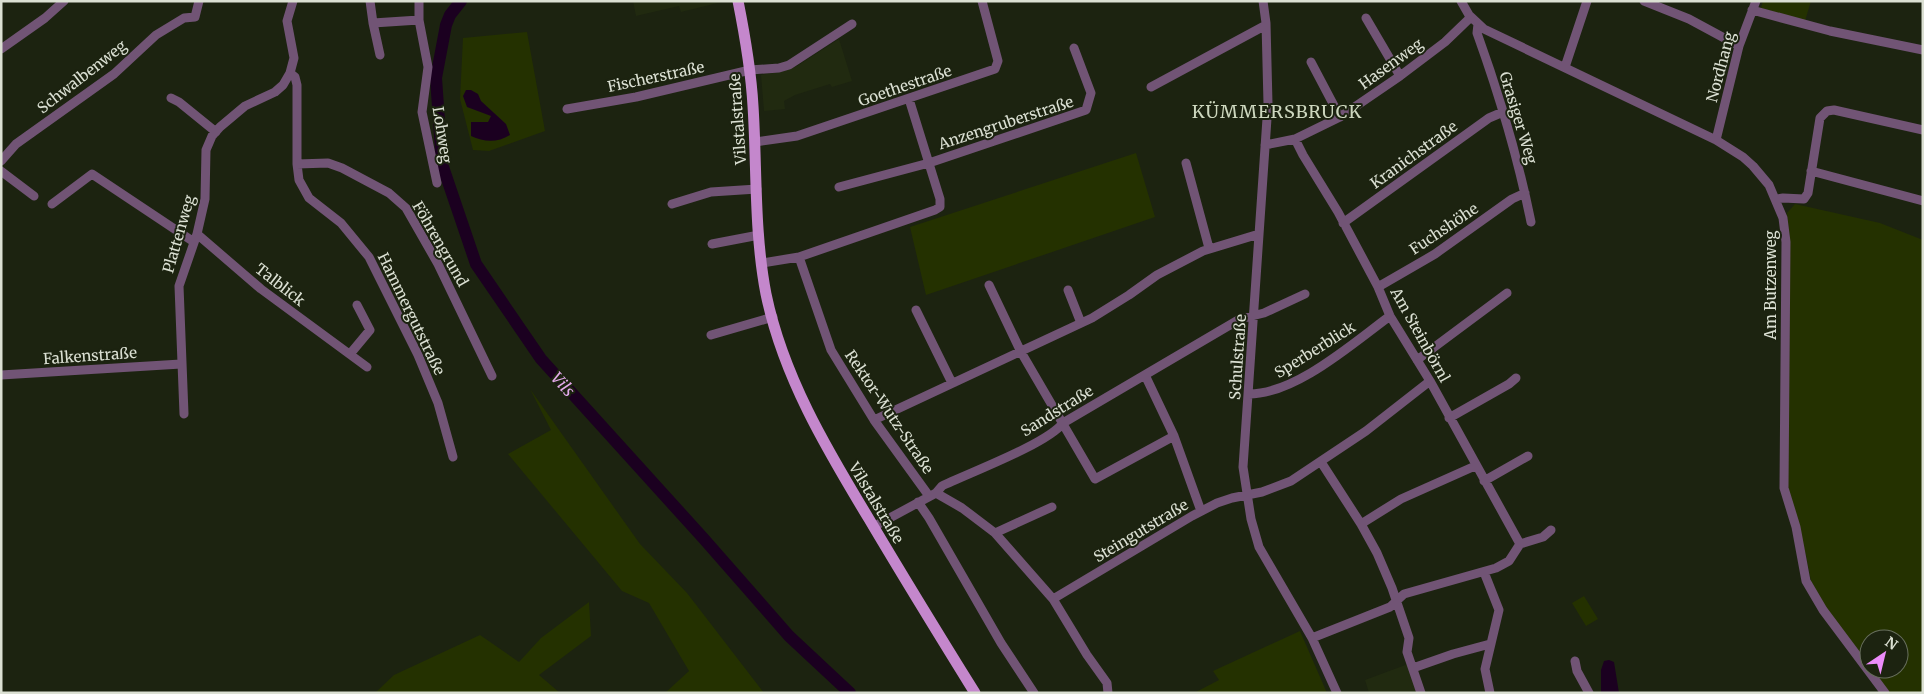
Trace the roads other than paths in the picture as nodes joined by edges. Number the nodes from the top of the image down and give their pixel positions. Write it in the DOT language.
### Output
graph roads {
  1 [pos="64,1"];
  2 [pos="199,1"];
  3 [pos="293,1"];
  4 [pos="370,1"];
  5 [pos="419,1"];
  6 [pos="738,1"];
  7 [pos="982,1"];
  8 [pos="1263,1"];
  9 [pos="1461,1"];
  10 [pos="1587,1"];
  11 [pos="1644,1"];
  12 [pos="1754,6"];
  13 [pos="1471,17"];
  14 [pos="1366,18"];
  15 [pos="418,20"];
  16 [pos="373,23"];
  17 [pos="852,24"];
  18 [pos="1478,24"];
  19 [pos="1266,25"];
  20 [pos="1739,46"];
  21 [pos="1074,48"];
  22 [pos="1,49"];
  23 [pos="1923,50"];
  24 [pos="380,55"];
  25 [pos="1311,62"];
  26 [pos="1565,67"];
  27 [pos="750,70"];
  28 [pos="290,73"];
  29 [pos="1400,76"];
  30 [pos="1152,87"];
  31 [pos="171,98"];
  32 [pos="909,99"];
  33 [pos="567,109"];
  34 [pos="1502,112"];
  35 [pos="1340,117"];
  36 [pos="1923,130"];
  37 [pos="216,132"];
  38 [pos="1295,139"];
  39 [pos="1716,140"];
  40 [pos="755,142"];
  41 [pos="1265,145"];
  42 [pos="1,160"];
  43 [pos="929,163"];
  44 [pos="1186,163"];
  45 [pos="297,164"];
  46 [pos="1,171"];
  47 [pos="1811,172"];
  48 [pos="437,183"];
  49 [pos="839,187"];
  50 [pos="757,189"];
  51 [pos="1525,193"];
  52 [pos="34,196"];
  53 [pos="1776,199"];
  54 [pos="1923,201"];
  55 [pos="52,204"];
  56 [pos="672,204"];
  57 [pos="1531,222"];
  58 [pos="1344,223"];
  59 [pos="1259,234"];
  60 [pos="759,235"];
  61 [pos="196,238"];
  62 [pos="712,244"];
  63 [pos="1209,248"];
  64 [pos="799,257"];
  65 [pos="762,264"];
  66 [pos="990,284"];
  67 [pos="1378,287"];
  68 [pos="1068,290"];
  69 [pos="1507,293"];
  70 [pos="1305,294"];
  71 [pos="357,305"];
  72 [pos="916,310"];
  73 [pos="1254,315"];
  74 [pos="1390,316"];
  75 [pos="772,317"];
  76 [pos="1081,322"];
  77 [pos="711,335"];
  78 [pos="1021,352"];
  79 [pos="350,354"];
  80 [pos="1417,360"];
  81 [pos="181,364"];
  82 [pos="367,366"];
  83 [pos="1145,374"];
  84 [pos="1,375"];
  85 [pos="492,376"];
  86 [pos="1516,378"];
  87 [pos="1430,381"];
  88 [pos="952,383"];
  89 [pos="1249,394"];
  90 [pos="184,414"];
  91 [pos="1450,418"];
  92 [pos="874,420"];
  93 [pos="1063,423"];
  94 [pos="1174,436"];
  95 [pos="1528,456"];
  96 [pos="453,457"];
  97 [pos="1321,462"];
  98 [pos="1475,466"];
  99 [pos="1484,481"];
  100 [pos="932,494"];
  101 [pos="1247,495"];
  102 [pos="918,502"];
  103 [pos="1052,507"];
  104 [pos="1201,511"];
  105 [pos="1361,524"];
  106 [pos="873,527"];
  107 [pos="1551,530"];
  108 [pos="995,533"];
  109 [pos="1520,544"];
  110 [pos="1484,572"];
  111 [pos="1053,599"];
  112 [pos="1396,600"];
  113 [pos="1312,638"];
  114 [pos="1490,644"];
  115 [pos="1575,661"];
  116 [pos="1413,668"];
  117 [pos="976,693"];
  118 [pos="1034,693"];
  119 [pos="1108,693"];
  120 [pos="1337,693"];
  121 [pos="1421,693"];
  122 [pos="1490,693"];
  123 [pos="1589,693"];
  124 [pos="1885,693"];
  1 -- 22 [label="street"];
  2 -- 42 [label="street, Schwalbenweg"];
  3 -- 28 [label="street, Hammergutstraße"];
  4 -- 16 [label="street"];
  5 -- 15 [label="street, Lohweg"];
  6 -- 27 [label="main road, Vilstalstraße"];
  7 -- 32 [label="street, Goethestraße"];
  8 -- 19 [label="street, Schulstraße"];
  9 -- 13 [label="street, Am Butzenweg"];
  10 -- 26 [label="street"];
  11 -- 20 [label="street"];
  12 -- 20 [label="street, Nordhang"];
  12 -- 23 [label="street"];
  13 -- 18 [label="street, Am Butzenweg"];
  13 -- 29 [label="street, Hasenweg"];
  14 -- 29 [label="street"];
  15 -- 16 [label="street"];
  15 -- 48 [label="street, Lohweg"];
  16 -- 24 [label="street"];
  17 -- 27 [label="street, Fischerstraße"];
  18 -- 26 [label="street, Am Butzenweg"];
  18 -- 34 [label="street, Grasiger Weg"];
  19 -- 30 [label="street"];
  19 -- 41 [label="street, Schulstraße"];
  20 -- 39 [label="street, Nordhang"];
  21 -- 43 [label="street, Anzengruberstraße"];
  25 -- 35 [label="street"];
  26 -- 39 [label="street, Am Butzenweg"];
  27 -- 33 [label="street, Fischerstraße"];
  27 -- 40 [label="main road, Vilstalstraße"];
  28 -- 37 [label="street, Plattenweg"];
  28 -- 45 [label="street, Hammergutstraße"];
  29 -- 35 [label="street, Hasenweg"];
  31 -- 37 [label="street"];
  32 -- 40 [label="street, Goethestraße"];
  32 -- 43 [label="street"];
  34 -- 51 [label="street, Grasiger Weg"];
  34 -- 58 [label="street, Kranichstraße"];
  35 -- 38 [label="street, Hasenweg"];
  36 -- 47 [label="street"];
  37 -- 61 [label="street, Plattenweg"];
  38 -- 41 [label="street, Hasenweg"];
  38 -- 58 [label="street, Am Steinbörnl"];
  39 -- 53 [label="street, Am Butzenweg"];
  40 -- 50 [label="main road, Vilstalstraße"];
  41 -- 59 [label="street, Schulstraße"];
  43 -- 49 [label="street"];
  43 -- 64 [label="street"];
  44 -- 63 [label="street"];
  45 -- 85 [label="street, Föhrengrund"];
  45 -- 96 [label="street, Hammergutstraße"];
  46 -- 52 [label="street"];
  47 -- 53 [label="street"];
  47 -- 54 [label="street"];
  50 -- 56 [label="street"];
  50 -- 60 [label="main road, Vilstalstraße"];
  51 -- 57 [label="street, Grasiger Weg"];
  51 -- 67 [label="street, Fuchshöhe"];
  53 -- 124 [label="street, Am Butzenweg"];
  55 -- 61 [label="street, Talblick"];
  58 -- 67 [label="street, Am Steinbörnl"];
  59 -- 63 [label="street"];
  59 -- 73 [label="street, Schulstraße"];
  60 -- 62 [label="street"];
  60 -- 65 [label="main road, Vilstalstraße"];
  61 -- 79 [label="street, Talblick"];
  61 -- 81 [label="street, Plattenweg"];
  63 -- 76 [label="street"];
  64 -- 65 [label="street"];
  64 -- 92 [label="street, Rektor-Wutz-Straße"];
  65 -- 75 [label="main road, Vilstalstraße"];
  66 -- 78 [label="street"];
  67 -- 74 [label="street, Am Steinbörnl"];
  68 -- 76 [label="street"];
  69 -- 80 [label="street"];
  70 -- 73 [label="street, Sandstraße"];
  71 -- 79 [label="street"];
  72 -- 88 [label="street"];
  73 -- 83 [label="street, Sandstraße"];
  73 -- 89 [label="street, Schulstraße"];
  74 -- 80 [label="street, Am Steinbörnl"];
  74 -- 89 [label="street, Sperberblick"];
  75 -- 77 [label="street"];
  75 -- 106 [label="main road, Vilstalstraße"];
  76 -- 78 [label="street"];
  78 -- 88 [label="street"];
  78 -- 93 [label="street"];
  79 -- 82 [label="street, Talblick"];
  80 -- 87 [label="street, Am Steinbörnl"];
  81 -- 84 [label="street, Falkenstraße"];
  81 -- 90 [label="street, Plattenweg"];
  83 -- 93 [label="street, Sandstraße"];
  83 -- 94 [label="street"];
  86 -- 91 [label="street"];
  87 -- 91 [label="street, Am Steinbörnl"];
  87 -- 97 [label="street, Steingutstraße"];
  88 -- 92 [label="street"];
  89 -- 101 [label="street, Schulstraße"];
  91 -- 98 [label="street, Am Steinbörnl"];
  92 -- 100 [label="street, Rektor-Wutz-Straße"];
  93 -- 94 [label="street"];
  93 -- 100 [label="street, Sandstraße"];
  94 -- 104 [label="street"];
  95 -- 99 [label="street"];
  97 -- 101 [label="street, Steingutstraße"];
  97 -- 105 [label="street"];
  98 -- 99 [label="street, Am Steinbörnl"];
  98 -- 105 [label="street"];
  99 -- 109 [label="street, Am Steinbörnl"];
  100 -- 102 [label="street, Sandstraße"];
  100 -- 108 [label="street"];
  101 -- 104 [label="street, Steingutstraße"];
  101 -- 113 [label="street, Schulstraße"];
  102 -- 106 [label="street, Sandstraße"];
  102 -- 118 [label="street"];
  103 -- 108 [label="street"];
  104 -- 111 [label="street, Steingutstraße"];
  105 -- 112 [label="street"];
  106 -- 117 [label="main road, Vilstalstraße"];
  107 -- 109 [label="street"];
  108 -- 111 [label="street"];
  109 -- 110 [label="street"];
  110 -- 112 [label="street"];
  110 -- 114 [label="street"];
  111 -- 119 [label="street"];
  112 -- 113 [label="street"];
  112 -- 116 [label="street"];
  113 -- 120 [label="street, Schulstraße"];
  114 -- 116 [label="street"];
  114 -- 122 [label="street"];
  115 -- 123 [label="street"];
  116 -- 121 [label="street"];
}
